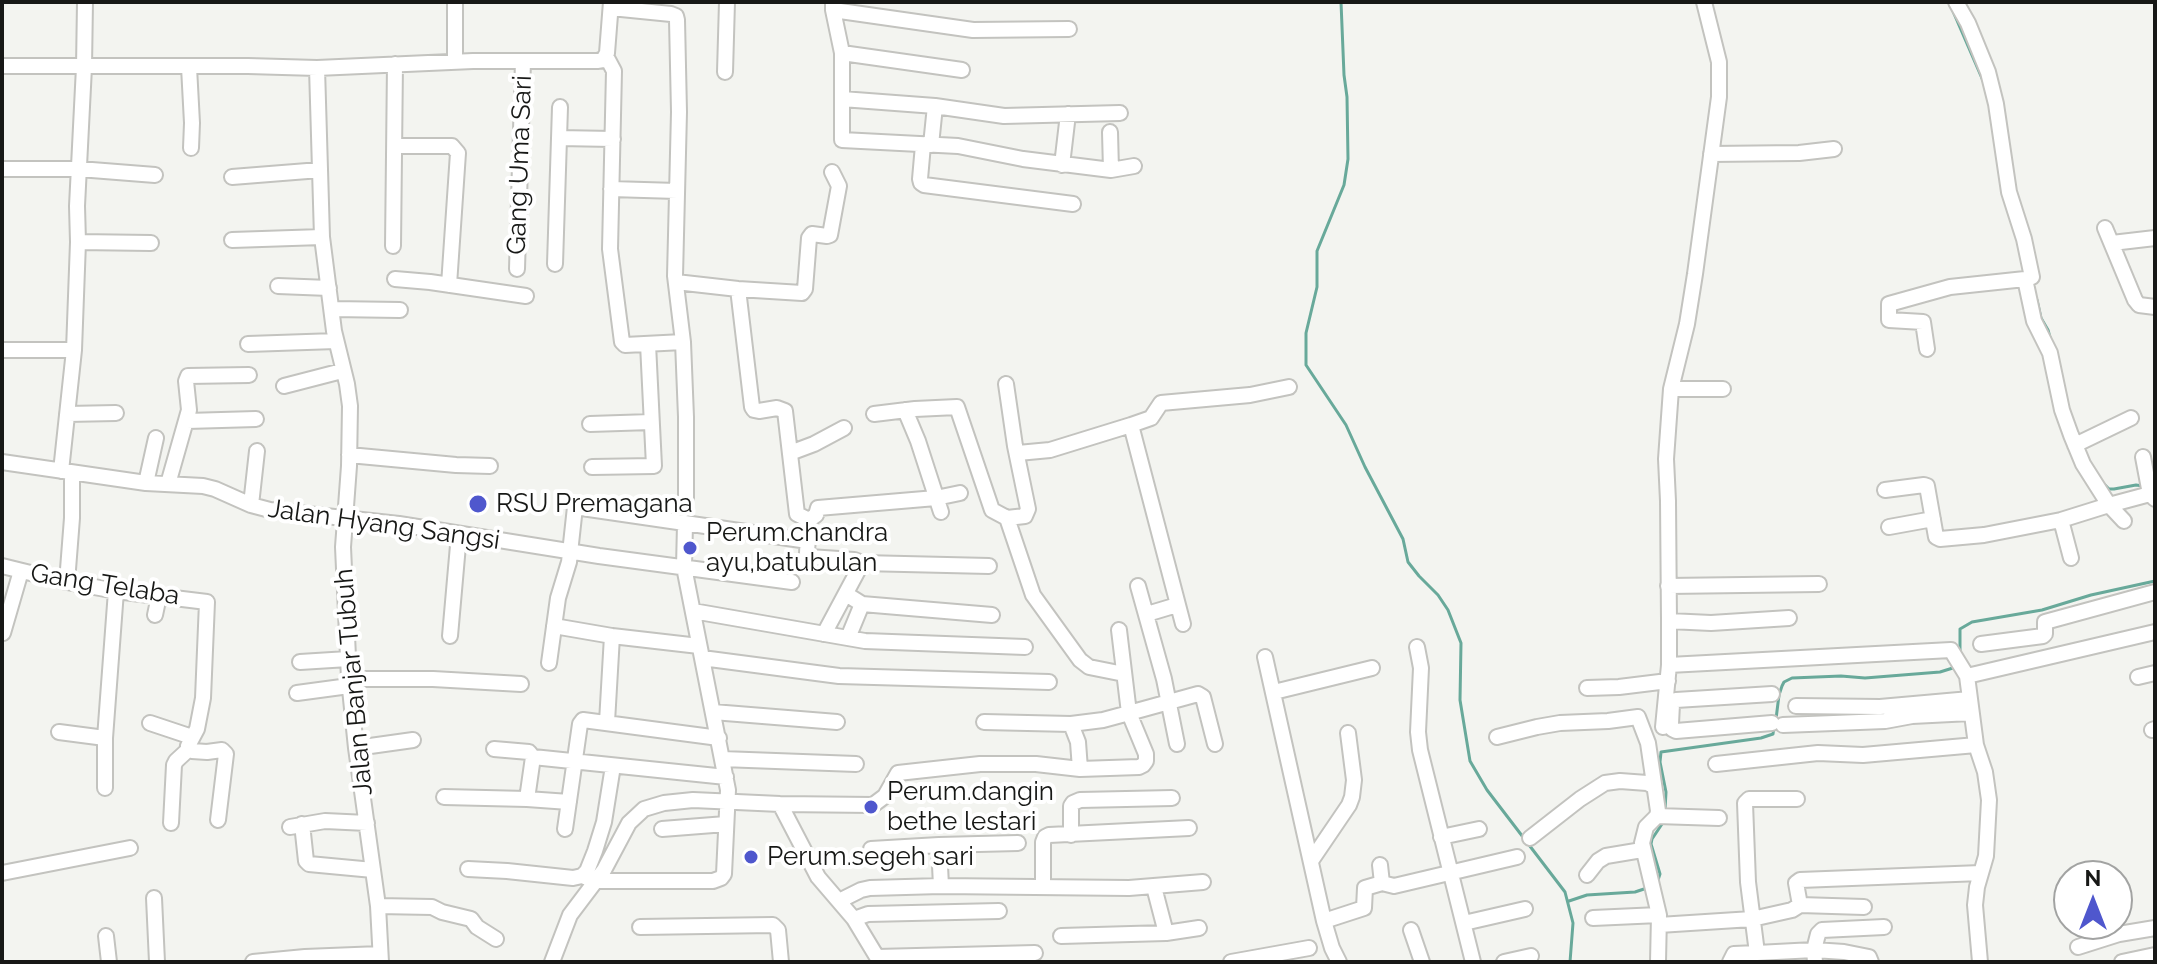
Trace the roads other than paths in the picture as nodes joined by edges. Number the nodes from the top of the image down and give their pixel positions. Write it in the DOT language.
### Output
graph roads {
  1 [pos="85,2"];
  2 [pos="455,2"];
  3 [pos="727,2"];
  4 [pos="1704,2"];
  5 [pos="1956,2"];
  6 [pos="611,5"];
  7 [pos="833,6"];
  8 [pos="1069,29"];
  9 [pos="842,53"];
  10 [pos="606,56"];
  11 [pos="523,61"];
  12 [pos="455,62"];
  13 [pos="395,64"];
  14 [pos="2,66"];
  15 [pos="84,67"];
  16 [pos="189,67"];
  17 [pos="317,68"];
  18 [pos="962,70"];
  19 [pos="725,72"];
  20 [pos="842,99"];
  21 [pos="935,106"];
  22 [pos="560,107"];
  23 [pos="1120,113"];
  24 [pos="1068,114"];
  25 [pos="1110,132"];
  26 [pos="559,138"];
  27 [pos="613,139"];
  28 [pos="927,145"];
  29 [pos="395,146"];
  30 [pos="191,148"];
  31 [pos="1834,149"];
  32 [pos="1711,154"];
  33 [pos="1062,165"];
  34 [pos="1134,166"];
  35 [pos="2,169"];
  36 [pos="79,169"];
  37 [pos="320,170"];
  38 [pos="1111,170"];
  39 [pos="832,172"];
  40 [pos="155,175"];
  41 [pos="232,177"];
  42 [pos="611,189"];
  43 [pos="677,191"];
  44 [pos="1073,204"];
  45 [pos="2105,228"];
  46 [pos="322,237"];
  47 [pos="2155,238"];
  48 [pos="232,240"];
  49 [pos="78,242"];
  50 [pos="151,243"];
  51 [pos="2112,243"];
  52 [pos="393,246"];
  53 [pos="555,264"];
  54 [pos="517,269"];
  55 [pos="395,279"];
  56 [pos="2025,279"];
  57 [pos="676,282"];
  58 [pos="449,285"];
  59 [pos="278,286"];
  60 [pos="329,288"];
  61 [pos="738,289"];
  62 [pos="526,296"];
  63 [pos="2155,307"];
  64 [pos="332,309"];
  65 [pos="400,310"];
  66 [pos="336,341"];
  67 [pos="683,342"];
  68 [pos="248,344"];
  69 [pos="648,344"];
  70 [pos="1927,349"];
  71 [pos="2,350"];
  72 [pos="74,350"];
  73 [pos="342,371"];
  74 [pos="249,375"];
  75 [pos="1006,384"];
  76 [pos="284,386"];
  77 [pos="1289,387"];
  78 [pos="1671,389"];
  79 [pos="1723,389"];
  80 [pos="905,410"];
  81 [pos="116,413"];
  82 [pos="67,414"];
  83 [pos="874,414"];
  84 [pos="2131,418"];
  85 [pos="256,419"];
  86 [pos="187,421"];
  87 [pos="651,422"];
  88 [pos="590,424"];
  89 [pos="1131,425"];
  90 [pos="844,428"];
  91 [pos="156,438"];
  92 [pos="2075,445"];
  93 [pos="257,451"];
  94 [pos="790,453"];
  95 [pos="1018,453"];
  96 [pos="349,455"];
  97 [pos="2143,457"];
  98 [pos="2,462"];
  99 [pos="490,466"];
  100 [pos="592,467"];
  101 [pos="67,472"];
  102 [pos="146,483"];
  103 [pos="168,484"];
  104 [pos="1885,490"];
  105 [pos="960,493"];
  106 [pos="2153,497"];
  107 [pos="686,498"];
  108 [pos="251,505"];
  109 [pos="939,505"];
  110 [pos="2109,505"];
  111 [pos="815,507"];
  112 [pos="344,518"];
  113 [pos="1007,518"];
  114 [pos="1933,519"];
  115 [pos="2061,520"];
  116 [pos="2124,521"];
  117 [pos="685,524"];
  118 [pos="1889,527"];
  119 [pos="459,534"];
  120 [pos="808,541"];
  121 [pos="570,551"];
  122 [pos="2071,558"];
  123 [pos="862,563"];
  124 [pos="2,566"];
  125 [pos="989,566"];
  126 [pos="684,567"];
  127 [pos="21,571"];
  128 [pos="67,582"];
  129 [pos="792,582"];
  130 [pos="1819,584"];
  131 [pos="1138,586"];
  132 [pos="1668,586"];
  133 [pos="116,591"];
  134 [pos="2155,592"];
  135 [pos="846,594"];
  136 [pos="159,596"];
  137 [pos="862,604"];
  138 [pos="1177,605"];
  139 [pos="693,611"];
  140 [pos="1147,614"];
  141 [pos="155,615"];
  142 [pos="992,615"];
  143 [pos="1789,618"];
  144 [pos="1669,621"];
  145 [pos="1183,624"];
  146 [pos="554,626"];
  147 [pos="1119,630"];
  148 [pos="2155,632"];
  149 [pos="3,633"];
  150 [pos="824,634"];
  151 [pos="450,636"];
  152 [pos="612,636"];
  153 [pos="848,638"];
  154 [pos="1981,644"];
  155 [pos="1025,647"];
  156 [pos="1417,647"];
  157 [pos="701,652"];
  158 [pos="1265,657"];
  159 [pos="348,659"];
  160 [pos="300,662"];
  161 [pos="549,663"];
  162 [pos="1372,668"];
  163 [pos="1668,673"];
  164 [pos="2155,673"];
  165 [pos="1124,674"];
  166 [pos="1967,676"];
  167 [pos="2138,677"];
  168 [pos="349,682"];
  169 [pos="1049,682"];
  170 [pos="521,684"];
  171 [pos="1587,688"];
  172 [pos="1274,692"];
  173 [pos="297,693"];
  174 [pos="1772,694"];
  175 [pos="1168,701"];
  176 [pos="1796,706"];
  177 [pos="1970,706"];
  178 [pos="713,712"];
  179 [pos="1129,713"];
  180 [pos="607,722"];
  181 [pos="837,722"];
  182 [pos="984,722"];
  183 [pos="150,723"];
  184 [pos="1071,724"];
  185 [pos="1667,726"];
  186 [pos="59,732"];
  187 [pos="1348,733"];
  188 [pos="1497,737"];
  189 [pos="105,738"];
  190 [pos="719,738"];
  191 [pos="413,740"];
  192 [pos="191,743"];
  193 [pos="1648,743"];
  194 [pos="1177,744"];
  195 [pos="1215,744"];
  196 [pos="1976,745"];
  197 [pos="356,748"];
  198 [pos="494,749"];
  199 [pos="533,757"];
  200 [pos="722,759"];
  201 [pos="575,762"];
  202 [pos="856,764"];
  203 [pos="1716,764"];
  204 [pos="613,766"];
  205 [pos="1080,769"];
  206 [pos="726,777"];
  207 [pos="1653,786"];
  208 [pos="105,788"];
  209 [pos="444,797"];
  210 [pos="1172,798"];
  211 [pos="527,799"];
  212 [pos="1797,799"];
  213 [pos="569,802"];
  214 [pos="729,802"];
  215 [pos="780,804"];
  216 [pos="1657,816"];
  217 [pos="1719,818"];
  218 [pos="218,820"];
  219 [pos="171,823"];
  220 [pos="367,823"];
  221 [pos="726,824"];
  222 [pos="1189,828"];
  223 [pos="565,829"];
  224 [pos="662,829"];
  225 [pos="1479,829"];
  226 [pos="1071,835"];
  227 [pos="1441,837"];
  228 [pos="1530,838"];
  229 [pos="1018,843"];
  230 [pos="939,845"];
  231 [pos="130,848"];
  232 [pos="871,849"];
  233 [pos="1642,850"];
  234 [pos="1517,857"];
  235 [pos="1311,861"];
  236 [pos="1380,865"];
  237 [pos="468,869"];
  238 [pos="373,870"];
  239 [pos="1450,872"];
  240 [pos="2,873"];
  241 [pos="1981,873"];
  242 [pos="1587,875"];
  243 [pos="588,879"];
  244 [pos="1203,882"];
  245 [pos="1382,883"];
  246 [pos="941,886"];
  247 [pos="1043,887"];
  248 [pos="1154,887"];
  249 [pos="154,898"];
  250 [pos="839,901"];
  251 [pos="1800,905"];
  252 [pos="378,906"];
  253 [pos="1864,907"];
  254 [pos="1525,909"];
  255 [pos="999,911"];
  256 [pos="1593,918"];
  257 [pos="854,919"];
  258 [pos="1752,919"];
  259 [pos="1659,920"];
  260 [pos="1324,921"];
  261 [pos="1464,923"];
  262 [pos="640,927"];
  263 [pos="1884,927"];
  264 [pos="1199,928"];
  265 [pos="2155,928"];
  266 [pos="1411,930"];
  267 [pos="1166,933"];
  268 [pos="106,936"];
  269 [pos="1061,936"];
  270 [pos="496,939"];
  271 [pos="2078,947"];
  272 [pos="1309,948"];
  273 [pos="1035,953"];
  274 [pos="1757,953"];
  275 [pos="2155,955"];
  276 [pos="1531,956"];
  277 [pos="1815,956"];
  278 [pos="380,958"];
  279 [pos="305,959"];
  280 [pos="878,959"];
  281 [pos="109,962"];
  282 [pos="157,962"];
  283 [pos="253,962"];
  284 [pos="552,962"];
  285 [pos="781,962"];
  286 [pos="1231,962"];
  287 [pos="1339,962"];
  288 [pos="1422,962"];
  289 [pos="1471,962"];
  290 [pos="1504,962"];
  291 [pos="1658,962"];
  292 [pos="1730,962"];
  293 [pos="1871,962"];
  294 [pos="1980,962"];
  295 [pos="2122,962"];
  1 -- 15 [label="street"];
  2 -- 12 [label="street"];
  3 -- 19 [label="street"];
  4 -- 32 [label="street"];
  5 -- 56 [label="street"];
  6 -- 10 [label="street"];
  6 -- 43 [label="street"];
  7 -- 8 [label="street"];
  7 -- 9 [label="street"];
  9 -- 18 [label="street"];
  9 -- 20 [label="street"];
  10 -- 11 [label="street"];
  10 -- 27 [label="street"];
  11 -- 12 [label="street"];
  11 -- 54 [label="street, Gang Uma Sari"];
  12 -- 13 [label="street"];
  13 -- 17 [label="street"];
  13 -- 29 [label="street"];
  14 -- 15 [label="street"];
  15 -- 16 [label="street"];
  15 -- 36 [label="street"];
  16 -- 17 [label="street"];
  16 -- 30 [label="street"];
  17 -- 37 [label="street, Jalan Banjar Tubuh"];
  20 -- 21 [label="street"];
  20 -- 28 [label="street"];
  21 -- 24 [label="street"];
  21 -- 28 [label="street"];
  22 -- 26 [label="street"];
  23 -- 24 [label="street"];
  24 -- 33 [label="street"];
  25 -- 38 [label="street"];
  26 -- 27 [label="street"];
  26 -- 53 [label="street"];
  27 -- 42 [label="street"];
  28 -- 33 [label="street"];
  28 -- 44 [label="street"];
  29 -- 52 [label="street"];
  29 -- 58 [label="street"];
  31 -- 32 [label="street"];
  32 -- 78 [label="street"];
  33 -- 38 [label="street"];
  34 -- 38 [label="street"];
  35 -- 36 [label="street"];
  36 -- 40 [label="street"];
  36 -- 49 [label="street"];
  37 -- 41 [label="street"];
  37 -- 46 [label="street, Jalan Banjar Tubuh"];
  39 -- 61 [label="street"];
  42 -- 43 [label="street"];
  42 -- 69 [label="street"];
  43 -- 57 [label="street"];
  45 -- 51 [label="street"];
  46 -- 48 [label="street"];
  46 -- 60 [label="street, Jalan Banjar Tubuh"];
  47 -- 51 [label="street"];
  49 -- 50 [label="street"];
  49 -- 72 [label="street"];
  51 -- 63 [label="street"];
  55 -- 58 [label="street"];
  56 -- 70 [label="street"];
  56 -- 92 [label="street"];
  57 -- 61 [label="street"];
  57 -- 67 [label="street"];
  58 -- 62 [label="street"];
  59 -- 60 [label="street"];
  60 -- 64 [label="street, Jalan Banjar Tubuh"];
  61 -- 94 [label="street"];
  64 -- 65 [label="street"];
  64 -- 66 [label="street, Jalan Banjar Tubuh"];
  66 -- 68 [label="street"];
  66 -- 73 [label="street, Jalan Banjar Tubuh"];
  67 -- 69 [label="street"];
  67 -- 107 [label="street"];
  69 -- 87 [label="street"];
  71 -- 72 [label="street"];
  72 -- 82 [label="street"];
  73 -- 76 [label="street"];
  73 -- 96 [label="street, Jalan Banjar Tubuh"];
  74 -- 86 [label="street"];
  75 -- 95 [label="street"];
  77 -- 89 [label="street"];
  78 -- 79 [label="street"];
  78 -- 132 [label="street"];
  80 -- 83 [label="street"];
  80 -- 109 [label="street"];
  80 -- 113 [label="street"];
  81 -- 82 [label="street"];
  82 -- 101 [label="street"];
  84 -- 92 [label="street"];
  85 -- 86 [label="street"];
  86 -- 103 [label="street"];
  87 -- 88 [label="street"];
  87 -- 100 [label="street"];
  89 -- 95 [label="street"];
  89 -- 138 [label="street"];
  90 -- 94 [label="street"];
  91 -- 102 [label="street"];
  92 -- 110 [label="street"];
  93 -- 108 [label="street"];
  94 -- 111 [label="street"];
  95 -- 113 [label="street"];
  96 -- 99 [label="street"];
  96 -- 112 [label="street, Jalan Banjar Tubuh"];
  97 -- 106 [label="street"];
  98 -- 101 [label="street, Jalan Hyang Sangsi"];
  101 -- 102 [label="street, Jalan Hyang Sangsi"];
  101 -- 128 [label="street"];
  102 -- 103 [label="street, Jalan Hyang Sangsi"];
  103 -- 108 [label="street, Jalan Hyang Sangsi"];
  104 -- 114 [label="street"];
  105 -- 109 [label="street"];
  106 -- 110 [label="street"];
  108 -- 112 [label="street, Jalan Hyang Sangsi"];
  109 -- 111 [label="street"];
  110 -- 115 [label="street"];
  110 -- 116 [label="street"];
  111 -- 120 [label="street"];
  112 -- 119 [label="street, Jalan Hyang Sangsi"];
  112 -- 159 [label="street, Jalan Banjar Tubuh"];
  113 -- 165 [label="street"];
  114 -- 115 [label="street"];
  114 -- 118 [label="street"];
  115 -- 122 [label="street"];
  117 -- 120 [label="street"];
  117 -- 121 [label="street"];
  117 -- 126 [label="street"];
  119 -- 121 [label="street, Jalan Hyang Sangsi"];
  119 -- 151 [label="street"];
  120 -- 123 [label="street"];
  121 -- 126 [label="street, Jalan Hyang Sangsi"];
  121 -- 146 [label="street"];
  123 -- 125 [label="street"];
  123 -- 135 [label="street"];
  124 -- 127 [label="street, Gang Telaba"];
  126 -- 129 [label="street, Jalan Hyang Sangsi"];
  126 -- 139 [label="street"];
  127 -- 128 [label="street, Gang Telaba"];
  127 -- 149 [label="street"];
  128 -- 133 [label="street, Gang Telaba"];
  130 -- 132 [label="street"];
  131 -- 140 [label="street"];
  132 -- 144 [label="street"];
  133 -- 136 [label="street, Gang Telaba"];
  133 -- 189 [label="street"];
  134 -- 154 [label="street"];
  135 -- 137 [label="street"];
  135 -- 150 [label="street"];
  136 -- 141 [label="street"];
  136 -- 192 [label="street, Gang Telaba"];
  137 -- 142 [label="street"];
  137 -- 153 [label="street"];
  138 -- 140 [label="street"];
  138 -- 145 [label="street"];
  139 -- 150 [label="street"];
  139 -- 157 [label="street"];
  140 -- 175 [label="street"];
  143 -- 144 [label="street"];
  144 -- 163 [label="street"];
  146 -- 152 [label="street"];
  146 -- 161 [label="street"];
  147 -- 165 [label="street"];
  148 -- 166 [label="street"];
  150 -- 153 [label="street"];
  152 -- 157 [label="street"];
  152 -- 180 [label="street"];
  153 -- 155 [label="street"];
  156 -- 227 [label="street"];
  157 -- 169 [label="street"];
  157 -- 178 [label="street"];
  158 -- 172 [label="street"];
  159 -- 160 [label="street"];
  159 -- 168 [label="street, Jalan Banjar Tubuh"];
  162 -- 172 [label="street"];
  163 -- 166 [label="street"];
  163 -- 171 [label="street"];
  163 -- 185 [label="street"];
  164 -- 167 [label="street"];
  165 -- 179 [label="street"];
  166 -- 177 [label="street"];
  168 -- 170 [label="street"];
  168 -- 173 [label="street"];
  168 -- 197 [label="street, Jalan Banjar Tubuh"];
  172 -- 235 [label="street"];
  174 -- 185 [label="street"];
  175 -- 179 [label="street"];
  175 -- 194 [label="street"];
  175 -- 195 [label="street"];
  176 -- 177 [label="street"];
  177 -- 185 [label="street"];
  177 -- 196 [label="street"];
  178 -- 181 [label="street"];
  178 -- 190 [label="street"];
  179 -- 184 [label="street"];
  179 -- 205 [label="street"];
  180 -- 190 [label="street"];
  180 -- 201 [label="street"];
  182 -- 184 [label="street"];
  183 -- 192 [label="street"];
  184 -- 205 [label="street"];
  185 -- 193 [label="street"];
  186 -- 189 [label="street"];
  187 -- 235 [label="street"];
  188 -- 193 [label="street"];
  189 -- 208 [label="street"];
  190 -- 200 [label="street"];
  191 -- 197 [label="street"];
  192 -- 218 [label="street"];
  192 -- 219 [label="street"];
  193 -- 207 [label="street"];
  196 -- 203 [label="street"];
  196 -- 241 [label="street"];
  197 -- 220 [label="street, Jalan Banjar Tubuh"];
  198 -- 199 [label="street"];
  199 -- 201 [label="street"];
  199 -- 211 [label="street"];
  200 -- 202 [label="street"];
  200 -- 206 [label="street"];
  201 -- 204 [label="street"];
  201 -- 213 [label="street"];
  204 -- 206 [label="street"];
  204 -- 243 [label="street"];
  205 -- 215 [label="street"];
  206 -- 214 [label="street"];
  207 -- 216 [label="street"];
  207 -- 228 [label="street"];
  209 -- 211 [label="street"];
  210 -- 226 [label="street"];
  211 -- 213 [label="street"];
  212 -- 258 [label="street"];
  213 -- 223 [label="street"];
  214 -- 215 [label="street"];
  214 -- 221 [label="street"];
  214 -- 243 [label="street"];
  215 -- 250 [label="street"];
  216 -- 217 [label="street"];
  216 -- 233 [label="street"];
  220 -- 238 [label="street, Jalan Banjar Tubuh"];
  220 -- 238 [label="street"];
  221 -- 224 [label="street"];
  221 -- 243 [label="street"];
  222 -- 226 [label="street"];
  225 -- 227 [label="street"];
  226 -- 247 [label="street"];
  227 -- 239 [label="street"];
  229 -- 230 [label="street"];
  230 -- 232 [label="street"];
  230 -- 246 [label="street"];
  231 -- 240 [label="street"];
  233 -- 242 [label="street"];
  233 -- 259 [label="street"];
  234 -- 239 [label="street"];
  235 -- 260 [label="street"];
  236 -- 245 [label="street"];
  237 -- 243 [label="street"];
  238 -- 252 [label="street, Jalan Banjar Tubuh"];
  239 -- 245 [label="street"];
  239 -- 261 [label="street"];
  241 -- 251 [label="street"];
  241 -- 294 [label="street"];
  243 -- 284 [label="street"];
  244 -- 248 [label="street"];
  245 -- 260 [label="street"];
  246 -- 247 [label="street"];
  246 -- 250 [label="street"];
  247 -- 248 [label="street"];
  248 -- 267 [label="street"];
  249 -- 282 [label="street"];
  250 -- 257 [label="street"];
  251 -- 253 [label="street"];
  251 -- 258 [label="street"];
  252 -- 270 [label="street"];
  252 -- 278 [label="street, Jalan Banjar Tubuh"];
  254 -- 261 [label="street"];
  255 -- 257 [label="street"];
  256 -- 259 [label="street"];
  257 -- 280 [label="street"];
  258 -- 259 [label="street"];
  258 -- 274 [label="street"];
  259 -- 291 [label="street"];
  260 -- 287 [label="street"];
  261 -- 289 [label="street"];
  262 -- 285 [label="street"];
  263 -- 277 [label="street"];
  264 -- 267 [label="street"];
  265 -- 271 [label="street"];
  266 -- 288 [label="street"];
  267 -- 269 [label="street"];
  268 -- 281 [label="street"];
  272 -- 286 [label="street"];
  273 -- 280 [label="street"];
  274 -- 277 [label="street"];
  274 -- 292 [label="street"];
  275 -- 295 [label="street"];
  276 -- 290 [label="street"];
  277 -- 293 [label="street"];
  278 -- 279 [label="street"];
  279 -- 283 [label="street"];
}
